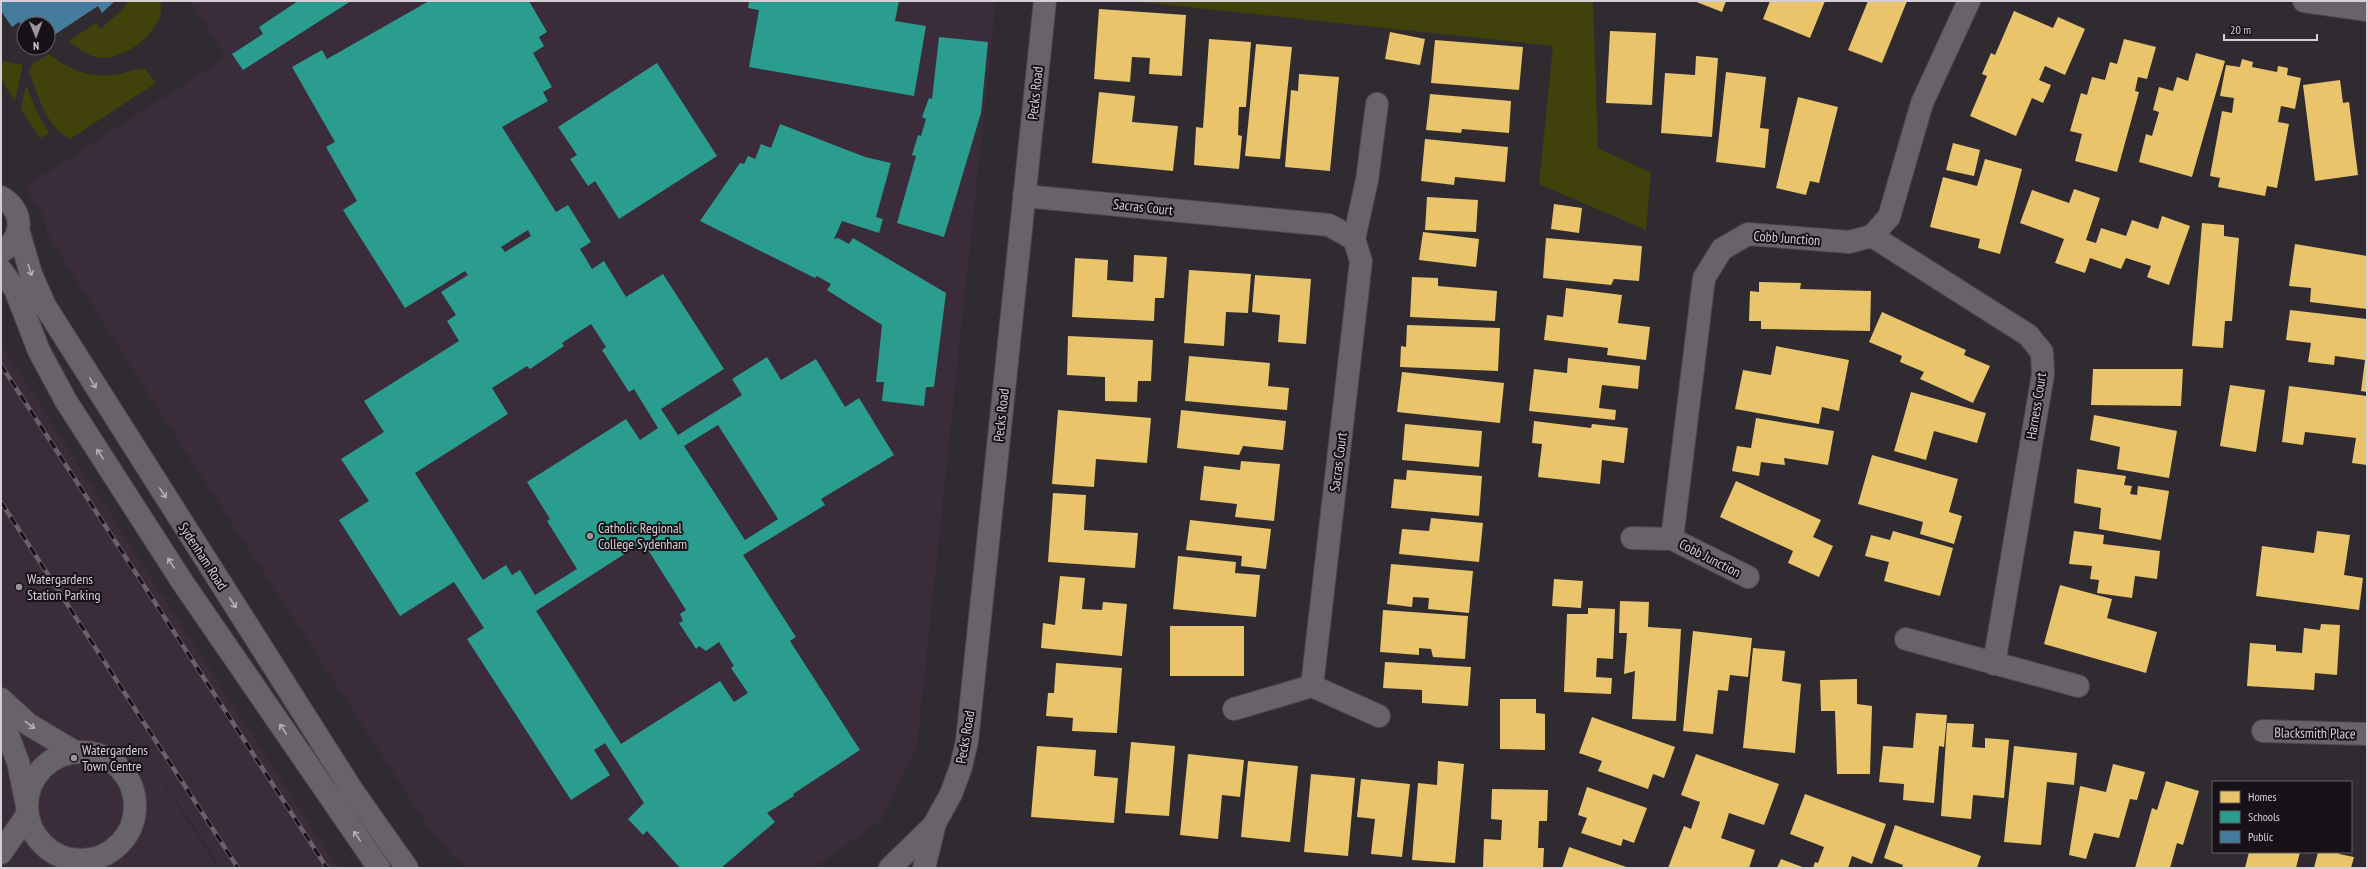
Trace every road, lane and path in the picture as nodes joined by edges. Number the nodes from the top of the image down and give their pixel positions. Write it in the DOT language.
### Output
graph roads {
  1 [pos="1045,1"];
  2 [pos="1969,1"];
  3 [pos="2304,1"];
  4 [pos="2330,3"];
  5 [pos="2367,10"];
  6 [pos="1377,104"];
  7 [pos="1024,196"];
  8 [pos="1,197"];
  9 [pos="18,233"];
  10 [pos="1872,236"];
  11 [pos="1354,239"];
  12 [pos="1,252"];
  13 [pos="1,270"];
  14 [pos="1632,538"];
  15 [pos="1672,539"];
  16 [pos="205,559"];
  17 [pos="1748,577"];
  18 [pos="183,583"];
  19 [pos="1906,638"];
  20 [pos="1994,664"];
  21 [pos="1312,686"];
  22 [pos="2078,686"];
  23 [pos="1,699"];
  24 [pos="1234,709"];
  25 [pos="1379,716"];
  26 [pos="1,718"];
  27 [pos="2263,731"];
  28 [pos="2367,734"];
  29 [pos="74,752"];
  30 [pos="27,808"];
  31 [pos="935,824"];
  32 [pos="1,853"];
  33 [pos="79,860"];
  34 [pos="56,868"];
  35 [pos="379,868"];
  36 [pos="407,868"];
  37 [pos="890,868"];
  38 [pos="924,868"];
  1 -- 7 [label="street, Pecks Road"];
  2 -- 10 [label="street"];
  3 -- 4 [label="street"];
  4 -- 5 [label="street"];
  6 -- 11 [label="street"];
  7 -- 11 [label="street, Sacras Court"];
  7 -- 31 [label="street, Pecks Road"];
  8 -- 9 [label="street, Sydenham Road"];
  9 -- 12 [label="street"];
  9 -- 16 [label="street, Sydenham Road, one-way"];
  10 -- 15 [label="street, Cobb Junction"];
  10 -- 20 [label="street, Harness Court"];
  11 -- 21 [label="street, Sacras Court"];
  18 -- 13 [label="street, one-way"];
  14 -- 15 [label="street, Cobb Junction"];
  15 -- 17 [label="street, Cobb Junction"];
  16 -- 18 [label="street"];
  16 -- 36 [label="street, Sydenham Road, one-way"];
  35 -- 18 [label="street, one-way"];
  19 -- 20 [label="street"];
  20 -- 22 [label="street"];
  21 -- 24 [label="street"];
  21 -- 25 [label="street"];
  23 -- 29 [label="street, one-way"];
  26 -- 30 [label="street"];
  27 -- 28 [label="street, Blacksmith Place"];
  29 -- 30 [label="street"];
  29 -- 33 [label="street"];
  30 -- 32 [label="street"];
  30 -- 33 [label="street"];
  31 -- 37 [label="street, Pecks Road"];
  31 -- 38 [label="street, Pecks Road"];
  33 -- 34 [label="street"];
}
